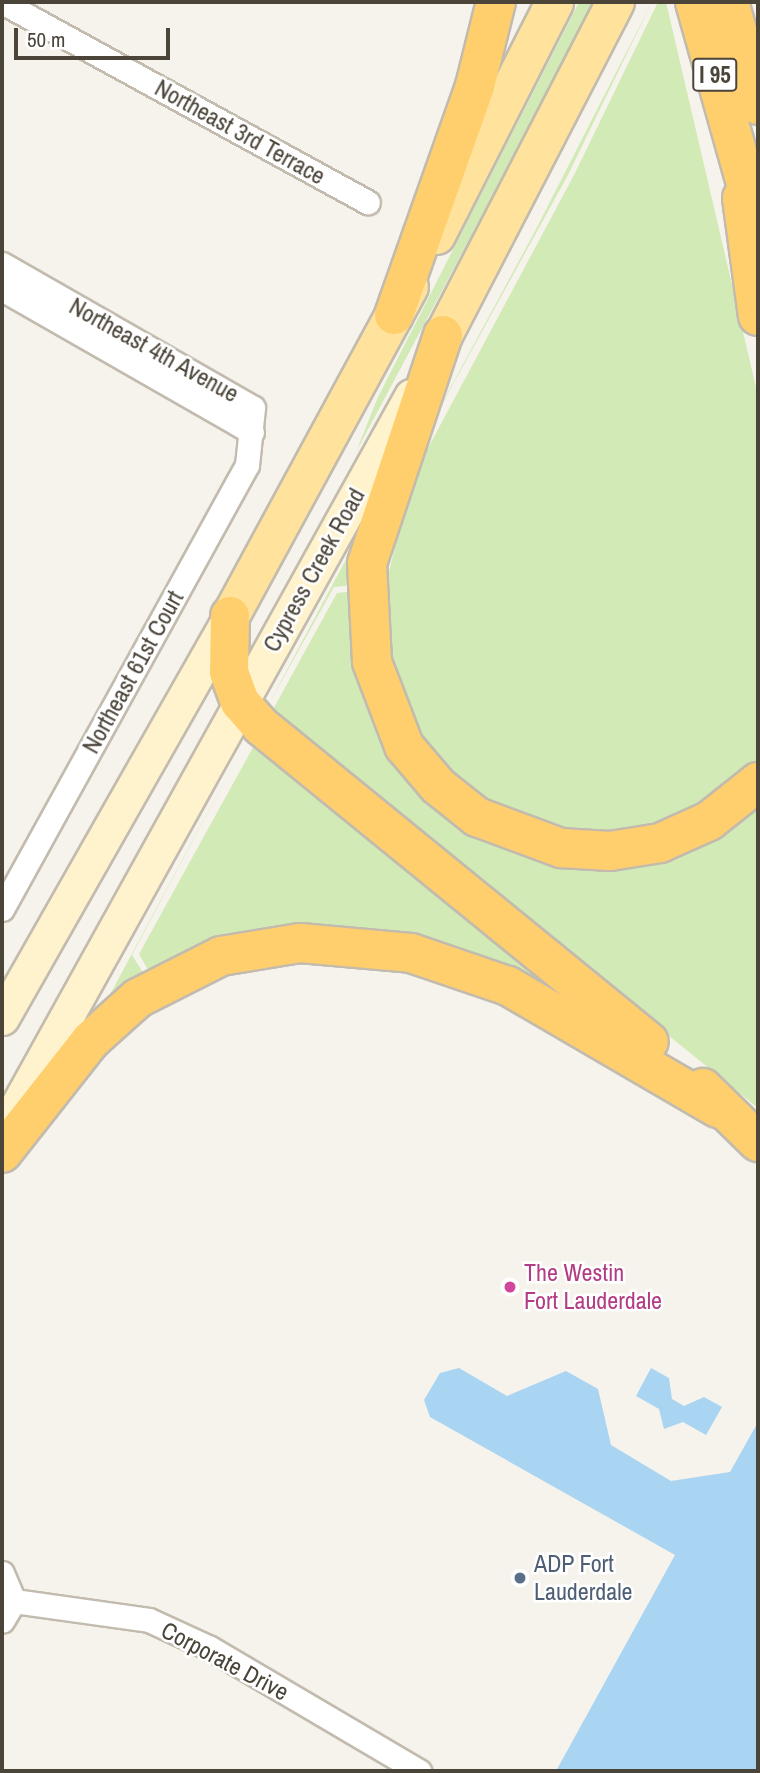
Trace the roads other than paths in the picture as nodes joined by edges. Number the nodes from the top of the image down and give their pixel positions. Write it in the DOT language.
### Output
graph roads {
  1 [pos="2,2"];
  2 [pos="496,2"];
  3 [pos="554,2"];
  4 [pos="615,2"];
  5 [pos="707,4"];
  6 [pos="758,105"];
  7 [pos="734,140"];
  8 [pos="368,202"];
  9 [pos="758,226"];
  10 [pos="2,264"];
  11 [pos="2,289"];
  12 [pos="394,315"];
  13 [pos="758,316"];
  14 [pos="443,335"];
  15 [pos="252,432"];
  16 [pos="230,616"];
  17 [pos="240,702"];
  18 [pos="758,782"];
  19 [pos="2,909"];
  20 [pos="2,1018"];
  21 [pos="718,1108"];
  22 [pos="2,1133"];
  23 [pos="758,1142"];
  24 [pos="2,1153"];
  25 [pos="2,1573"];
  26 [pos="14,1601"];
  27 [pos="2,1621"];
  28 [pos="419,1771"];
  1 -- 8 [label="street, Northeast 3rd Terrace"];
  2 -- 12 [label="highway"];
  3 -- 12 [label="main road, Cypress Creek Road"];
  4 -- 14 [label="main road, Cypress Creek Road"];
  5 -- 6 [label="highway"];
  5 -- 7 [label="highway, I 95"];
  7 -- 9 [label="highway, I 95"];
  7 -- 13 [label="highway"];
  10 -- 15 [label="street, Northeast 4th Avenue"];
  11 -- 15 [label="street, Northeast 4th Avenue"];
  12 -- 16 [label="main road, Cypress Creek Road"];
  14 -- 17 [label="main road, Cypress Creek Road"];
  14 -- 18 [label="highway"];
  15 -- 19 [label="street, Northeast 61st Court"];
  16 -- 17 [label="highway"];
  16 -- 20 [label="main road, Cypress Creek Road"];
  17 -- 21 [label="highway"];
  17 -- 22 [label="main road, Cypress Creek Road"];
  21 -- 23 [label="highway"];
  21 -- 24 [label="highway"];
  25 -- 26 [label="street"];
  26 -- 27 [label="street"];
  26 -- 28 [label="street, Corporate Drive"];
}
